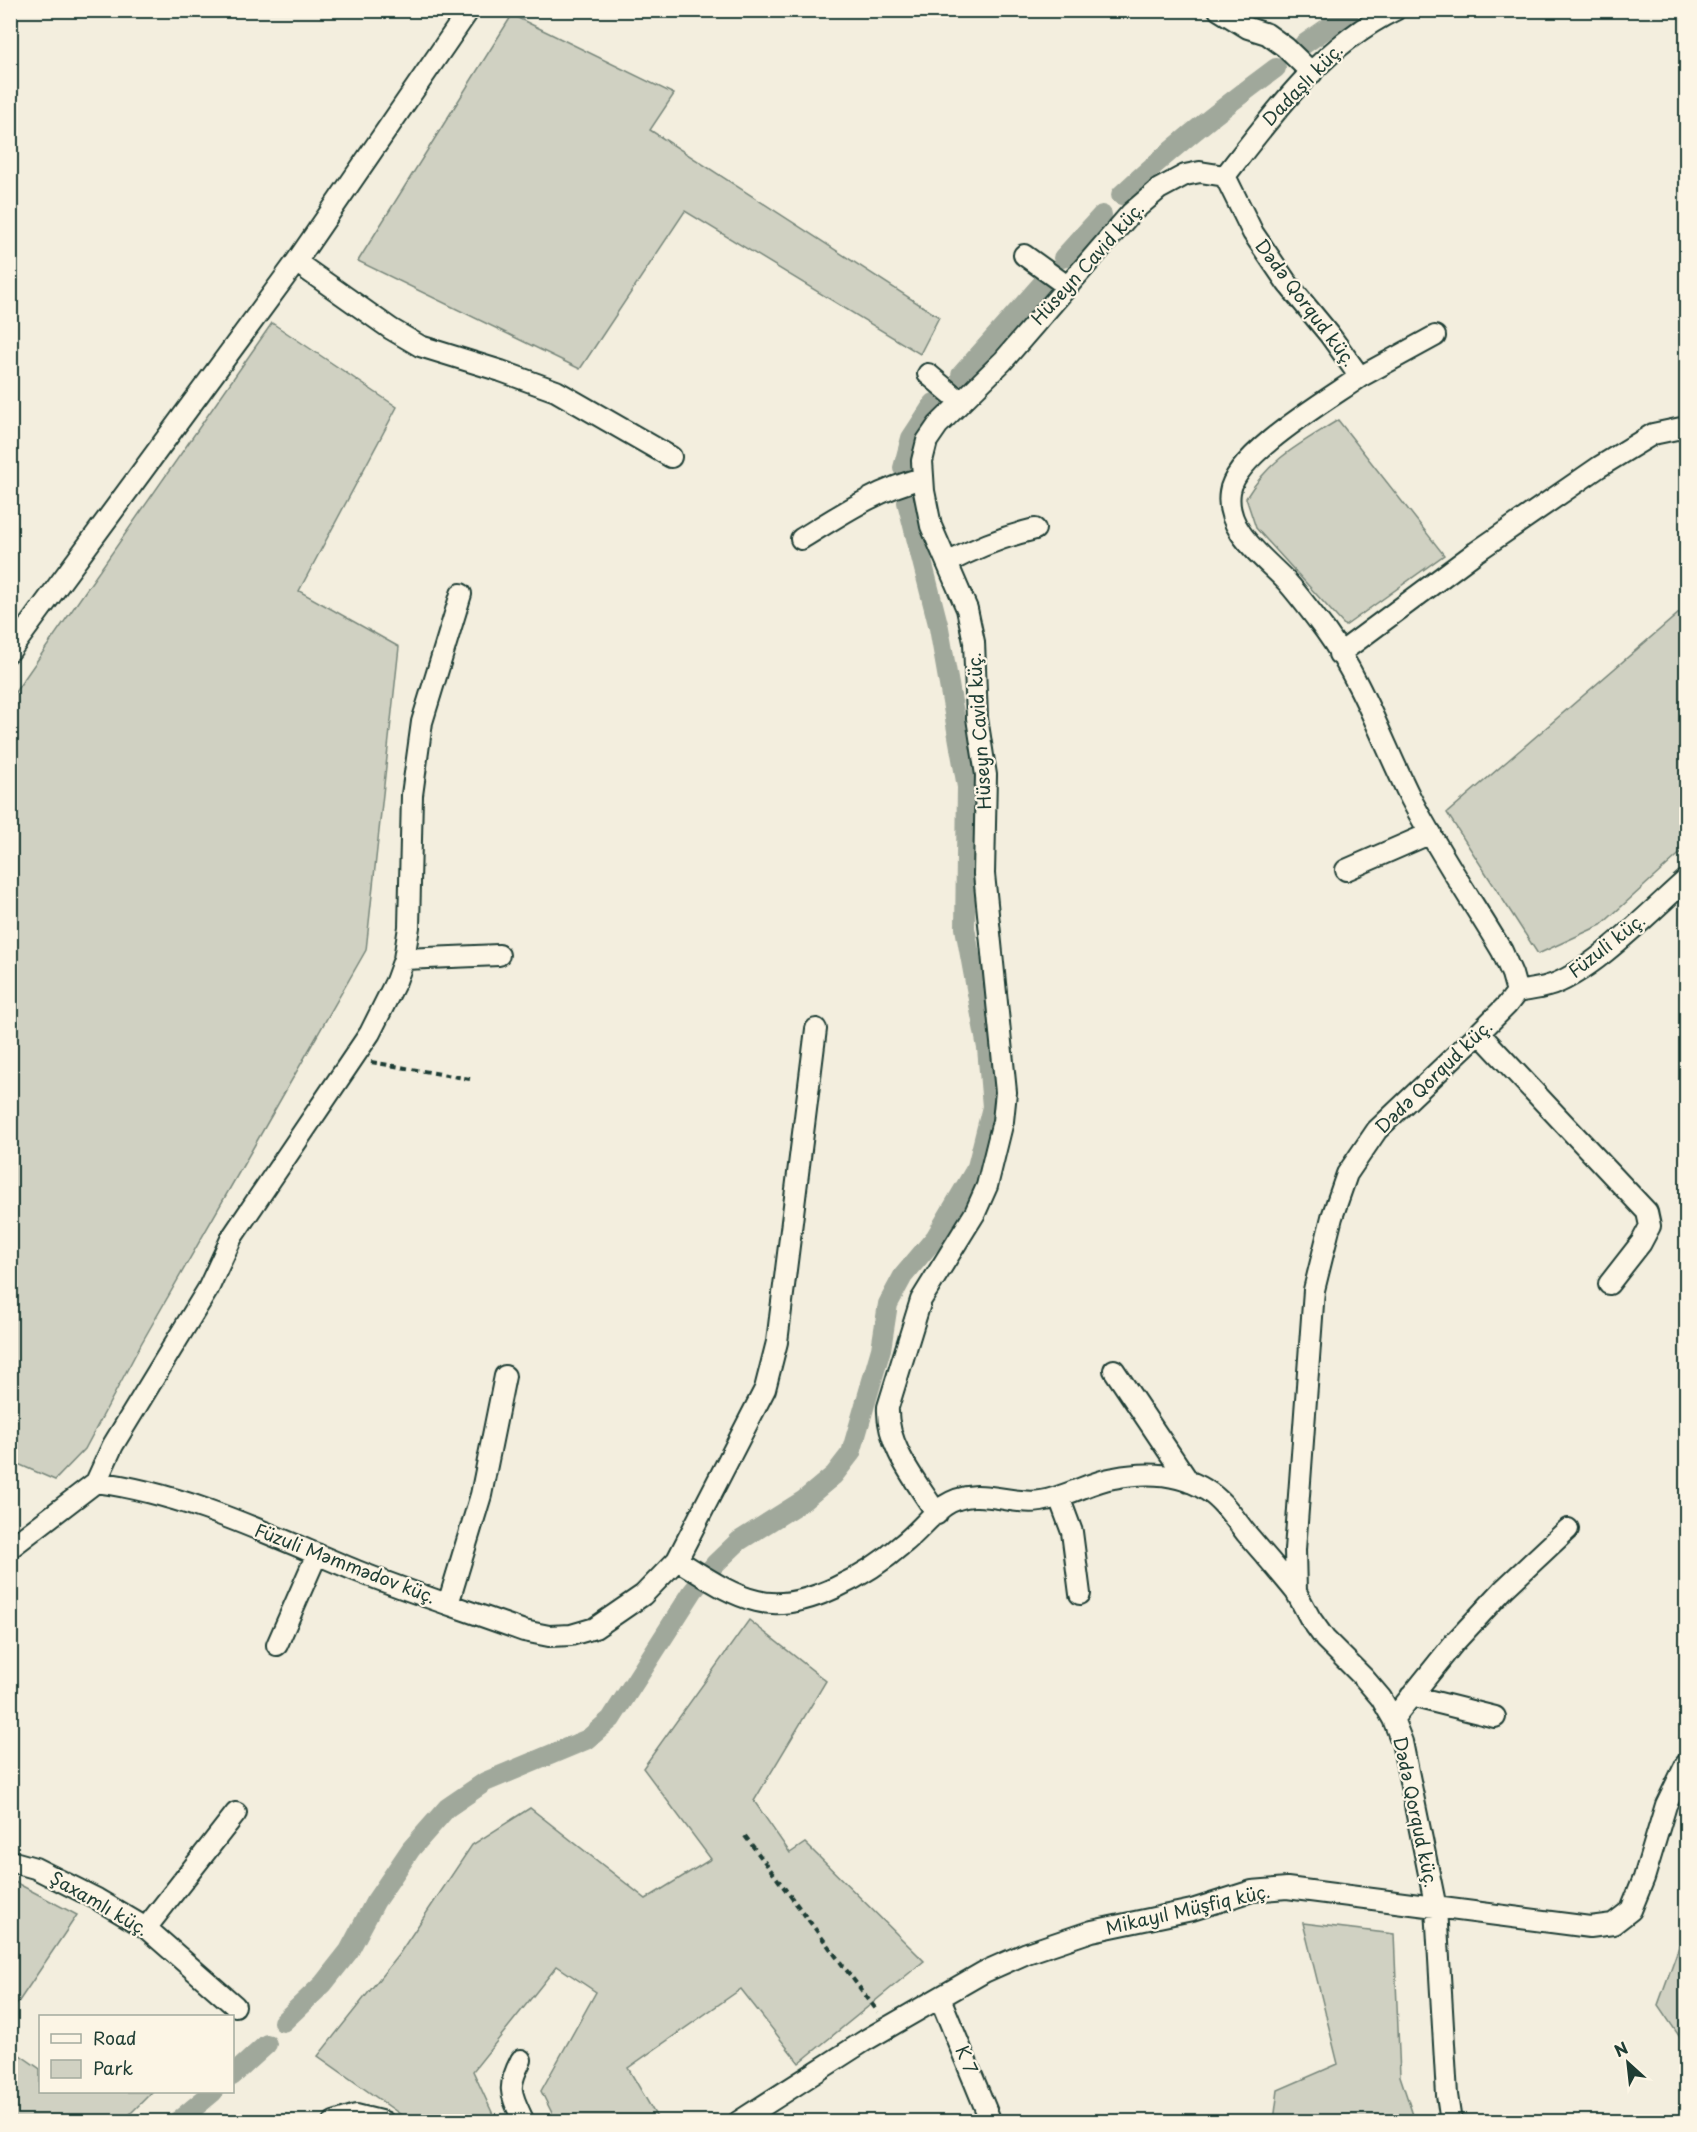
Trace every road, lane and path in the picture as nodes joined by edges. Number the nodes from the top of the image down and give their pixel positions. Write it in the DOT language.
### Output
graph roads {
  1 [pos="469,10"];
  2 [pos="1219,10"];
  3 [pos="1395,10"];
  4 [pos="1370,16"];
  5 [pos="1312,73"];
  6 [pos="1225,176"];
  7 [pos="1024,255"];
  8 [pos="296,262"];
  9 [pos="1067,286"];
  10 [pos="1435,336"];
  11 [pos="928,374"];
  12 [pos="1360,377"];
  13 [pos="961,402"];
  14 [pos="1686,427"];
  15 [pos="671,458"];
  16 [pos="923,478"];
  17 [pos="1035,528"];
  18 [pos="801,539"];
  19 [pos="947,563"];
  20 [pos="461,594"];
  21 [pos="10,651"];
  22 [pos="1340,654"];
  23 [pos="1431,833"];
  24 [pos="1346,870"];
  25 [pos="1686,880"];
  26 [pos="499,955"];
  27 [pos="404,959"];
  28 [pos="1517,992"];
  29 [pos="816,1029"];
  30 [pos="1479,1033"];
  31 [pos="352,1058"];
  32 [pos="470,1079"];
  33 [pos="1609,1284"];
  34 [pos="1114,1370"];
  35 [pos="505,1376"];
  36 [pos="96,1482"];
  37 [pos="1189,1482"];
  38 [pos="1059,1497"];
  39 [pos="937,1514"];
  40 [pos="1568,1528"];
  41 [pos="10,1548"];
  42 [pos="317,1554"];
  43 [pos="677,1560"];
  44 [pos="1296,1592"];
  45 [pos="1080,1594"];
  46 [pos="448,1604"];
  47 [pos="277,1645"];
  48 [pos="1411,1696"];
  49 [pos="1495,1717"];
  50 [pos="1393,1719"];
  51 [pos="1686,1764"];
  52 [pos="236,1814"];
  53 [pos="745,1836"];
  54 [pos="10,1861"];
  55 [pos="1436,1908"];
  56 [pos="146,1928"];
  57 [pos="940,1998"];
  58 [pos="235,2006"];
  59 [pos="889,2027"];
  60 [pos="521,2060"];
  61 [pos="334,2121"];
  62 [pos="384,2121"];
  63 [pos="524,2121"];
  64 [pos="738,2121"];
  65 [pos="991,2121"];
  66 [pos="1451,2121"];
  1 -- 8 [label="street"];
  2 -- 5 [label="street"];
  3 -- 4 [label="street, Dadaşlı küç."];
  4 -- 5 [label="street, Dadaşlı küç."];
  5 -- 6 [label="street, Dadaşlı küç."];
  6 -- 9 [label="street, Hüseyn Cavid küç."];
  6 -- 12 [label="street, Dədə Qorqud küç."];
  7 -- 9 [label="street"];
  8 -- 15 [label="street"];
  8 -- 21 [label="street"];
  9 -- 13 [label="street, Hüseyn Cavid küç."];
  10 -- 12 [label="street"];
  11 -- 13 [label="street"];
  12 -- 22 [label="street, Dədə Qorqud küç."];
  13 -- 16 [label="street, Hüseyn Cavid küç."];
  14 -- 22 [label="street"];
  16 -- 18 [label="street"];
  16 -- 19 [label="street, Hüseyn Cavid küç."];
  17 -- 19 [label="street"];
  19 -- 39 [label="street, Hüseyn Cavid küç."];
  20 -- 27 [label="street"];
  22 -- 23 [label="street, Dədə Qorqud küç."];
  23 -- 24 [label="street"];
  23 -- 28 [label="street, Dədə Qorqud küç."];
  25 -- 28 [label="street, Füzuli küç."];
  26 -- 27 [label="street"];
  27 -- 31 [label="street"];
  28 -- 30 [label="street, Dədə Qorqud küç."];
  29 -- 43 [label="street, Füzuli Məmmədov küç."];
  30 -- 33 [label="street"];
  30 -- 44 [label="street, Dədə Qorqud küç."];
  31 -- 32 [label="path"];
  31 -- 36 [label="street"];
  34 -- 37 [label="street"];
  35 -- 46 [label="street"];
  36 -- 41 [label="street"];
  36 -- 42 [label="street, Füzuli Məmmədov küç."];
  37 -- 38 [label="street"];
  37 -- 44 [label="street"];
  38 -- 39 [label="street"];
  38 -- 45 [label="street"];
  39 -- 43 [label="street"];
  40 -- 48 [label="street"];
  42 -- 46 [label="street, Füzuli Məmmədov küç."];
  42 -- 47 [label="street"];
  43 -- 46 [label="street, Füzuli Məmmədov küç."];
  44 -- 50 [label="street, Dədə Qorqud küç."];
  48 -- 49 [label="street"];
  48 -- 50 [label="street"];
  50 -- 55 [label="street, Dədə Qorqud küç."];
  51 -- 55 [label="street, Mikayıl Müşfiq küç."];
  52 -- 56 [label="street"];
  53 -- 59 [label="path"];
  54 -- 56 [label="street, Şaxamlı küç."];
  55 -- 57 [label="street, Mikayıl Müşfiq küç."];
  55 -- 66 [label="street, Dədə Qorqud küç."];
  56 -- 58 [label="street, Şaxamlı küç."];
  57 -- 59 [label="street, Mikayıl Müşfiq küç."];
  57 -- 65 [label="street, K 7"];
  59 -- 64 [label="street, Mikayıl Müşfiq küç."];
  60 -- 63 [label="street"];
  61 -- 62 [label="street"];
}
